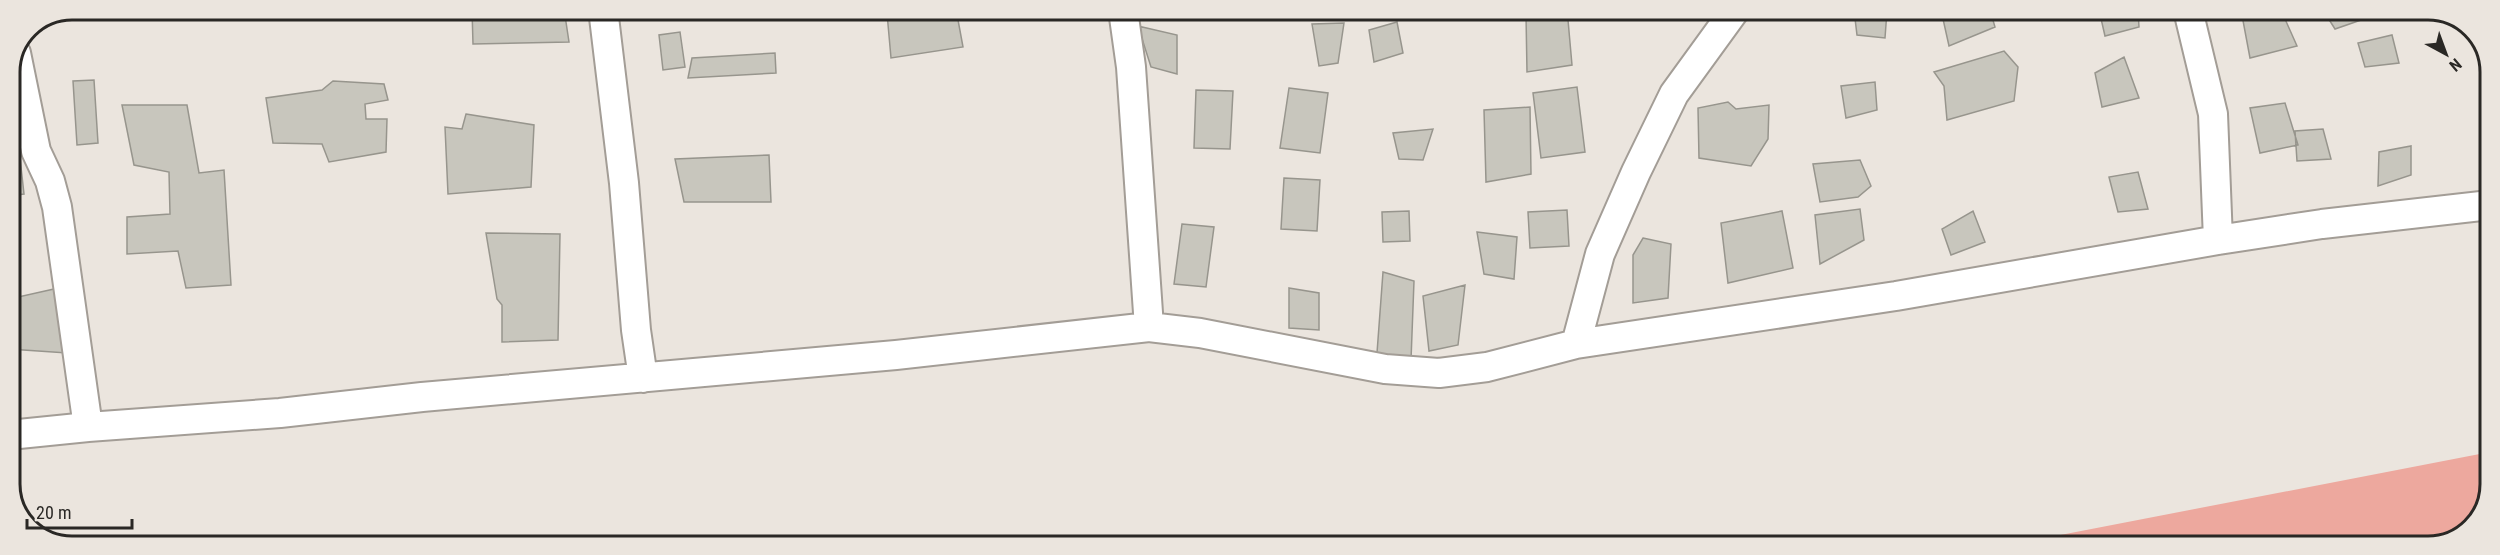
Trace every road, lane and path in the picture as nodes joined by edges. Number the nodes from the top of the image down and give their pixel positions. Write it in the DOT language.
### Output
graph roads {
  1 [pos="604,20"];
  2 [pos="1124,20"];
  3 [pos="1728,20"];
  4 [pos="2190,20"];
  5 [pos="20,73"];
  6 [pos="2480,206"];
  7 [pos="2218,240"];
  8 [pos="1149,327"];
  9 [pos="1576,344"];
  10 [pos="643,378"];
  11 [pos="87,427"];
  12 [pos="20,434"];
  1 -- 10 [label="street"];
  2 -- 8 [label="street"];
  3 -- 9 [label="street"];
  4 -- 7 [label="street"];
  5 -- 11 [label="street"];
  6 -- 7 [label="street"];
  7 -- 9 [label="street"];
  8 -- 9 [label="street"];
  8 -- 10 [label="street"];
  10 -- 11 [label="street"];
  11 -- 12 [label="street"];
}
